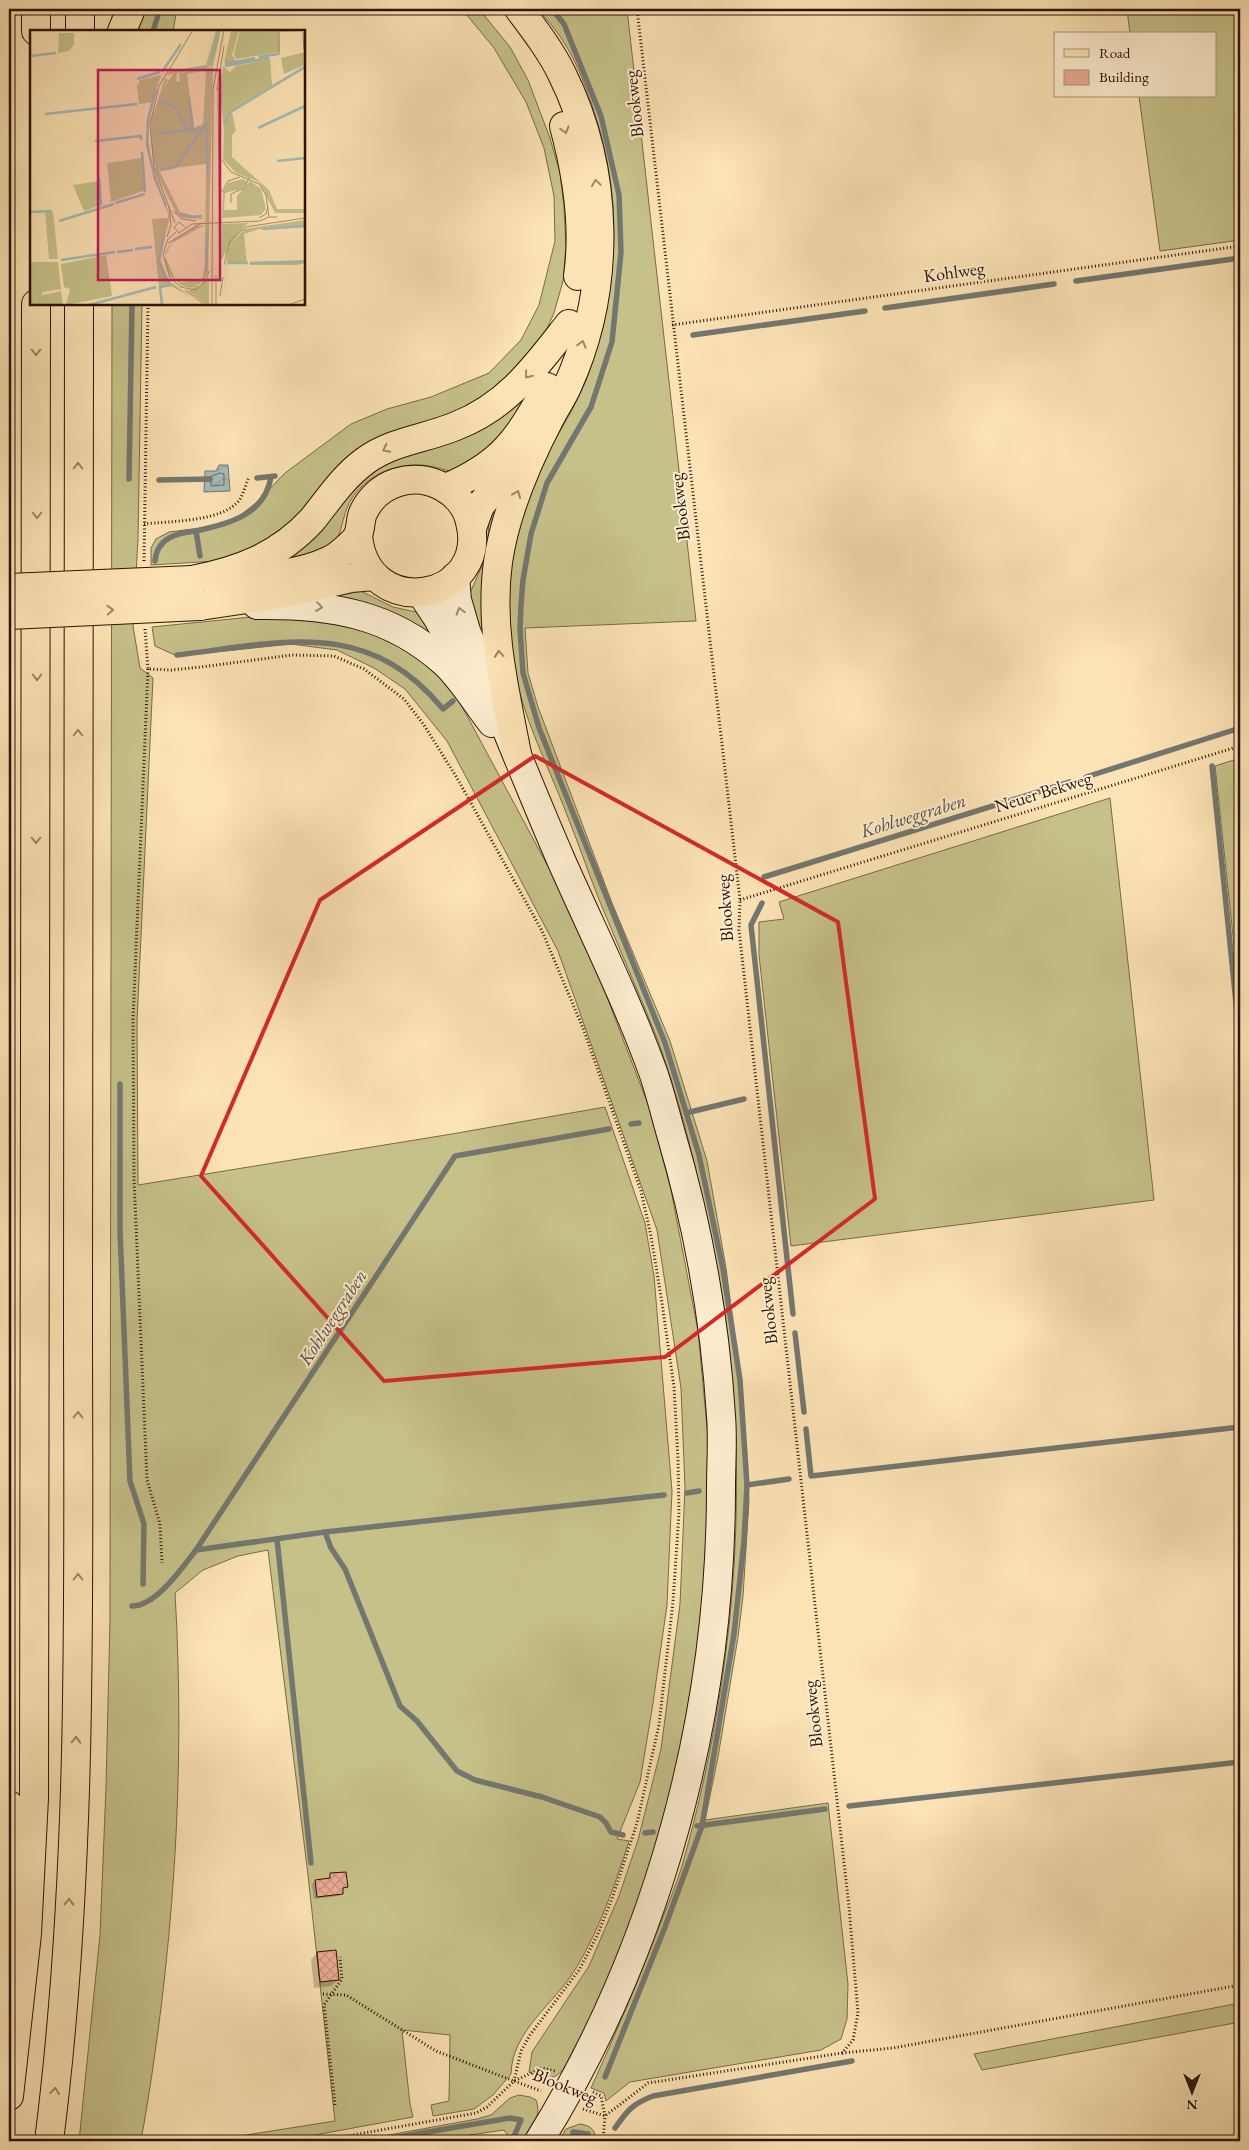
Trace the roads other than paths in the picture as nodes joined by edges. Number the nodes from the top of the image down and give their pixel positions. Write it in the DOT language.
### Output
graph roads {
  1 [pos="36,9"];
  2 [pos="80,9"];
  3 [pos="131,9"];
  4 [pos="501,9"];
  5 [pos="519,9"];
  6 [pos="36,30"];
  7 [pos="80,30"];
  8 [pos="122,30"];
  9 [pos="36,305"];
  10 [pos="79,305"];
  11 [pos="569,324"];
  12 [pos="549,420"];
  13 [pos="446,488"];
  14 [pos="472,528"];
  15 [pos="358,536"];
  16 [pos="374,576"];
  17 [pos="455,577"];
  18 [pos="192,580"];
  19 [pos="9,588"];
  20 [pos="420,593"];
  21 [pos="200,606"];
  22 [pos="9,615"];
  23 [pos="492,723"];
  24 [pos="517,754"];
  25 [pos="561,859"];
  26 [pos="9,1805"];
  27 [pos="21,1990"];
  28 [pos="9,2096"];
  29 [pos="49,2141"];
  30 [pos="539,2141"];
  1 -- 6 [label="main road"];
  2 -- 7 [label="main road"];
  3 -- 8 [label="main road"];
  4 -- 11 [label="main road, one-way"];
  12 -- 5 [label="main road, one-way"];
  9 -- 27 [label="main road, one-way"];
  29 -- 10 [label="main road, one-way"];
  11 -- 13 [label="main road"];
  11 -- 18 [label="main road, one-way"];
  12 -- 14 [label="main road"];
  24 -- 12 [label="main road, one-way"];
  13 -- 14 [label="main road"];
  13 -- 15 [label="main road"];
  14 -- 17 [label="main road"];
  15 -- 16 [label="main road"];
  15 -- 18 [label="main road"];
  16 -- 20 [label="main road"];
  16 -- 21 [label="main road"];
  17 -- 20 [label="main road"];
  24 -- 17 [label="main road, one-way"];
  18 -- 19 [label="main road, bridge"];
  20 -- 23 [label="main road"];
  22 -- 21 [label="main road, one-way, bridge"];
  21 -- 23 [label="main road, one-way"];
  23 -- 25 [label="main road"];
  24 -- 25 [label="main road"];
  25 -- 30 [label="main road"];
  26 -- 27 [label="main road"];
  27 -- 28 [label="main road"];
}
